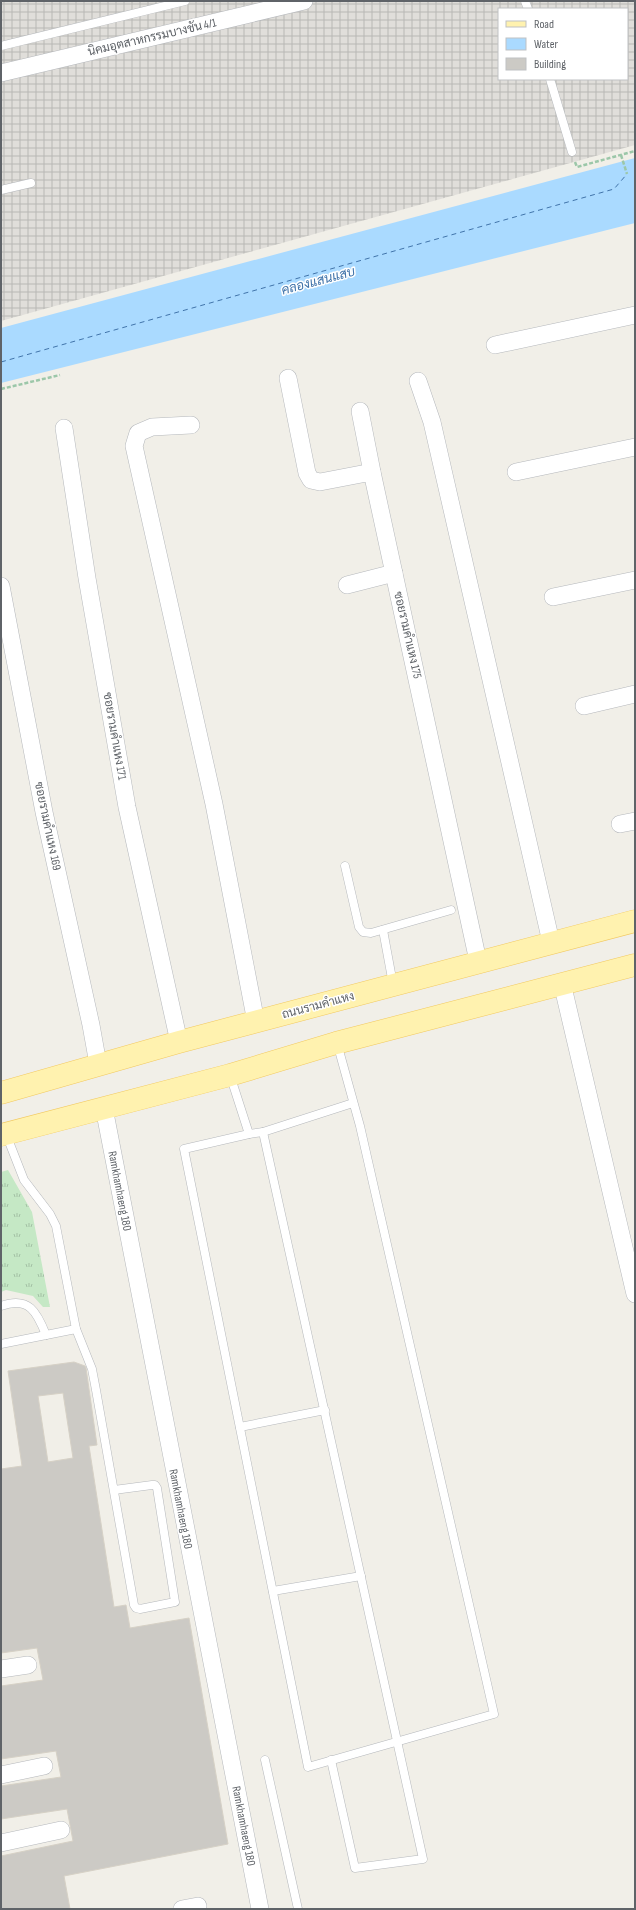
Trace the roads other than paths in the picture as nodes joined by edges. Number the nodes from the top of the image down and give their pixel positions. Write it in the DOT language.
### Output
graph roads {
  1 [pos="185,1"];
  2 [pos="304,1"];
  3 [pos="1,46"];
  4 [pos="1,73"];
  5 [pos="550,80"];
  6 [pos="572,152"];
  7 [pos="31,183"];
  8 [pos="1,190"];
  9 [pos="634,318"];
  10 [pos="495,345"];
  11 [pos="288,378"];
  12 [pos="418,380"];
  13 [pos="360,412"];
  14 [pos="191,425"];
  15 [pos="64,428"];
  16 [pos="635,447"];
  17 [pos="372,472"];
  18 [pos="516,472"];
  19 [pos="394,573"];
  20 [pos="635,580"];
  21 [pos="347,585"];
  22 [pos="1,586"];
  23 [pos="553,597"];
  24 [pos="635,694"];
  25 [pos="584,706"];
  26 [pos="344,866"];
  27 [pos="451,910"];
  28 [pos="635,921"];
  29 [pos="383,930"];
  30 [pos="551,942"];
  31 [pos="478,961"];
  32 [pos="635,965"];
  33 [pos="562,983"];
  34 [pos="393,985"];
  35 [pos="256,1022"];
  36 [pos="179,1042"];
  37 [pos="336,1043"];
  38 [pos="98,1064"];
  39 [pos="230,1075"];
  40 [pos="1,1093"];
  41 [pos="353,1103"];
  42 [pos="104,1108"];
  43 [pos="263,1132"];
  44 [pos="4,1134"];
  45 [pos="249,1134"];
  46 [pos="635,1294"];
  47 [pos="1,1306"];
  48 [pos="76,1329"];
  49 [pos="46,1335"];
  50 [pos="1,1344"];
  51 [pos="325,1410"];
  52 [pos="240,1427"];
  53 [pos="114,1490"];
  54 [pos="361,1576"];
  55 [pos="273,1591"];
  56 [pos="28,1665"];
  57 [pos="1,1670"];
  58 [pos="397,1741"];
  59 [pos="265,1760"];
  60 [pos="332,1760"];
  61 [pos="44,1766"];
  62 [pos="1,1775"];
  63 [pos="61,1830"];
  64 [pos="1,1843"];
  65 [pos="260,1909"];
  66 [pos="298,1909"];
  1 -- 3 [label="lane"];
  2 -- 4 [label="street, นิคมอุตสาหกรรมบางชัน 4/1"];
  5 -- 6 [label="lane"];
  7 -- 8 [label="lane"];
  9 -- 10 [label="street"];
  11 -- 17 [label="street"];
  12 -- 30 [label="street"];
  13 -- 17 [label="street, ซอยรามคำแหง 175"];
  14 -- 35 [label="street"];
  15 -- 36 [label="street, ซอยรามคำแหง 171"];
  16 -- 18 [label="street"];
  17 -- 19 [label="street, ซอยรามคำแหง 175"];
  19 -- 21 [label="street"];
  19 -- 31 [label="street, ซอยรามคำแหง 175"];
  20 -- 23 [label="street"];
  22 -- 38 [label="street, ซอยรามคำแหง 169"];
  24 -- 25 [label="street"];
  26 -- 29 [label="lane"];
  27 -- 29 [label="lane"];
  28 -- 30 [label="main road, ถนนรามคำแหง"];
  29 -- 34 [label="lane"];
  30 -- 31 [label="main road, ถนนรามคำแหง"];
  31 -- 34 [label="main road, ถนนรามคำแหง"];
  32 -- 33 [label="main road"];
  33 -- 37 [label="main road"];
  33 -- 46 [label="street"];
  34 -- 35 [label="main road, ถนนรามคำแหง"];
  35 -- 36 [label="main road, ถนนรามคำแหง"];
  36 -- 38 [label="main road, ถนนรามคำแหง"];
  37 -- 39 [label="main road"];
  37 -- 41 [label="lane"];
  38 -- 40 [label="main road, ถนนรามคำแหง"];
  39 -- 42 [label="main road"];
  39 -- 45 [label="lane"];
  41 -- 43 [label="lane"];
  41 -- 58 [label="lane"];
  42 -- 44 [label="main road"];
  42 -- 65 [label="street, Ramkhamhaeng 180"];
  43 -- 45 [label="lane"];
  43 -- 51 [label="lane"];
  44 -- 48 [label="lane"];
  45 -- 52 [label="lane"];
  47 -- 49 [label="lane"];
  48 -- 49 [label="lane"];
  48 -- 53 [label="lane"];
  49 -- 50 [label="lane"];
  51 -- 52 [label="lane"];
  51 -- 54 [label="lane"];
  52 -- 55 [label="lane"];
  53 -- 53 [label="lane"];
  54 -- 55 [label="lane"];
  54 -- 58 [label="lane"];
  55 -- 60 [label="lane"];
  56 -- 57 [label="street"];
  58 -- 60 [label="lane"];
  58 -- 60 [label="lane"];
  59 -- 66 [label="lane"];
  61 -- 62 [label="street"];
  63 -- 64 [label="street"];
}
